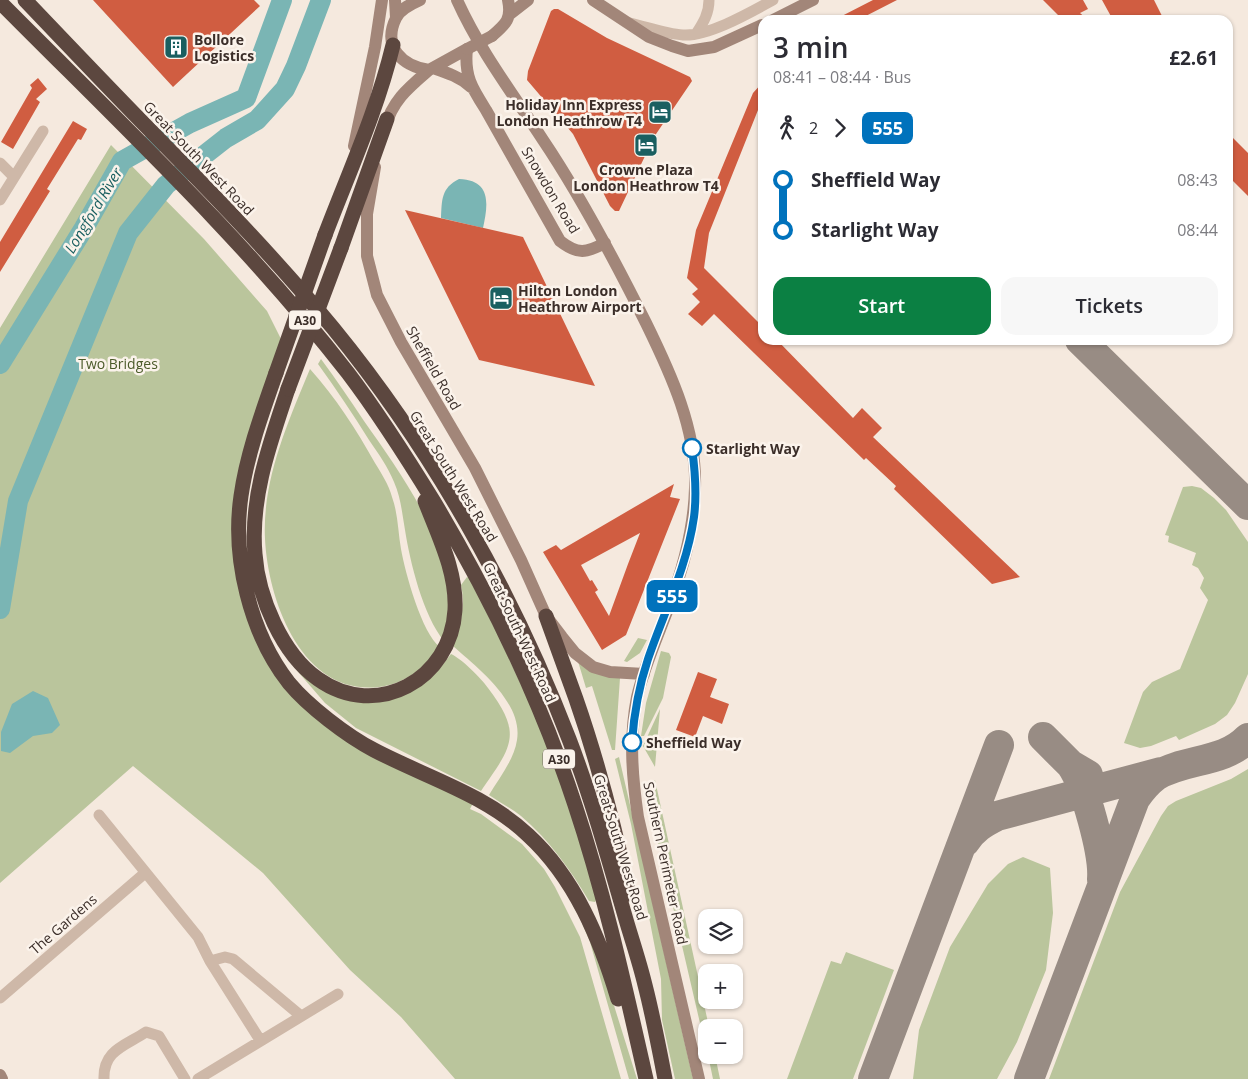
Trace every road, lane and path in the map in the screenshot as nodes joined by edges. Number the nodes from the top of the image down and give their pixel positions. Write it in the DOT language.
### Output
graph roads {
  1 [pos="25,0"];
  2 [pos="382,0"];
  3 [pos="395,0"];
  4 [pos="420,0"];
  5 [pos="457,0"];
  6 [pos="508,0"];
  7 [pos="528,0"];
  8 [pos="594,0"];
  9 [pos="709,0"];
  10 [pos="773,0"];
  11 [pos="813,0"];
  12 [pos="0,2"];
  13 [pos="510,14"];
  14 [pos="783,15"];
  15 [pos="396,18"];
  16 [pos="628,22"];
  17 [pos="758,27"];
  18 [pos="696,34"];
  19 [pos="393,45"];
  20 [pos="467,49"];
  21 [pos="431,69"];
  22 [pos="473,89"];
  23 [pos="388,119"];
  24 [pos="43,131"];
  25 [pos="0,163"];
  26 [pos="14,177"];
  27 [pos="344,185"];
  28 [pos="0,200"];
  29 [pos="605,243"];
  30 [pos="410,462"];
  31 [pos="546,616"];
  32 [pos="644,674"];
  33 [pos="99,815"];
  34 [pos="145,874"];
  35 [pos="210,961"];
  36 [pos="645,984"];
  37 [pos="338,994"];
  38 [pos="0,998"];
  39 [pos="301,1016"];
  40 [pos="260,1040"];
  41 [pos="0,1075"];
  42 [pos="2,1079"];
  43 [pos="104,1079"];
  44 [pos="186,1079"];
  45 [pos="198,1079"];
  46 [pos="642,1079"];
  47 [pos="646,1079"];
  48 [pos="665,1079"];
  49 [pos="699,1079"];
  1 -- 36 [label="highway, Great South West Road / A30"];
  2 -- 27 [label="street"];
  3 -- 15 [label="street"];
  4 -- 15 [label="street"];
  5 -- 29 [label="street, Southern Perimeter Road"];
  6 -- 13 [label="street"];
  7 -- 13 [label="street"];
  8 -- 16 [label="street"];
  9 -- 18 [label="street"];
  10 -- 18 [label="street"];
  11 -- 14 [label="street"];
  12 -- 30 [label="highway, Great South-West Road / A30"];
  13 -- 20 [label="street, Sheffield Road, bridge"];
  15 -- 19 [label="street"];
  16 -- 17 [label="street"];
  16 -- 18 [label="street"];
  19 -- 21 [label="street, Snowdon Road"];
  19 -- 27 [label="highway"];
  20 -- 21 [label="street, Sheffield Road"];
  20 -- 22 [label="street, Snowdon Road"];
  21 -- 22 [label="street, Snowdon Road"];
  21 -- 23 [label="street, Sheffield Road"];
  22 -- 29 [label="street, Snowdon Road"];
  23 -- 30 [label="highway, bridge"];
  23 -- 31 [label="street, Sheffield Road"];
  24 -- 26 [label="street"];
  25 -- 26 [label="street"];
  26 -- 28 [label="street"];
  27 -- 46 [label="highway, bridge"];
  29 -- 32 [label="street, Southern Perimeter Road"];
  30 -- 47 [label="highway, Great South-West Road / A30"];
  31 -- 32 [label="street"];
  31 -- 36 [label="highway"];
  32 -- 49 [label="street, Southern Perimeter Road"];
  33 -- 34 [label="street"];
  34 -- 35 [label="street"];
  34 -- 38 [label="street, The Gardens"];
  35 -- 39 [label="street"];
  35 -- 40 [label="street"];
  36 -- 48 [label="highway, Great South West Road / A30"];
  37 -- 39 [label="street"];
  39 -- 40 [label="street"];
  40 -- 45 [label="street"];
  41 -- 42 [label="street"];
  43 -- 44 [label="street"];
}
